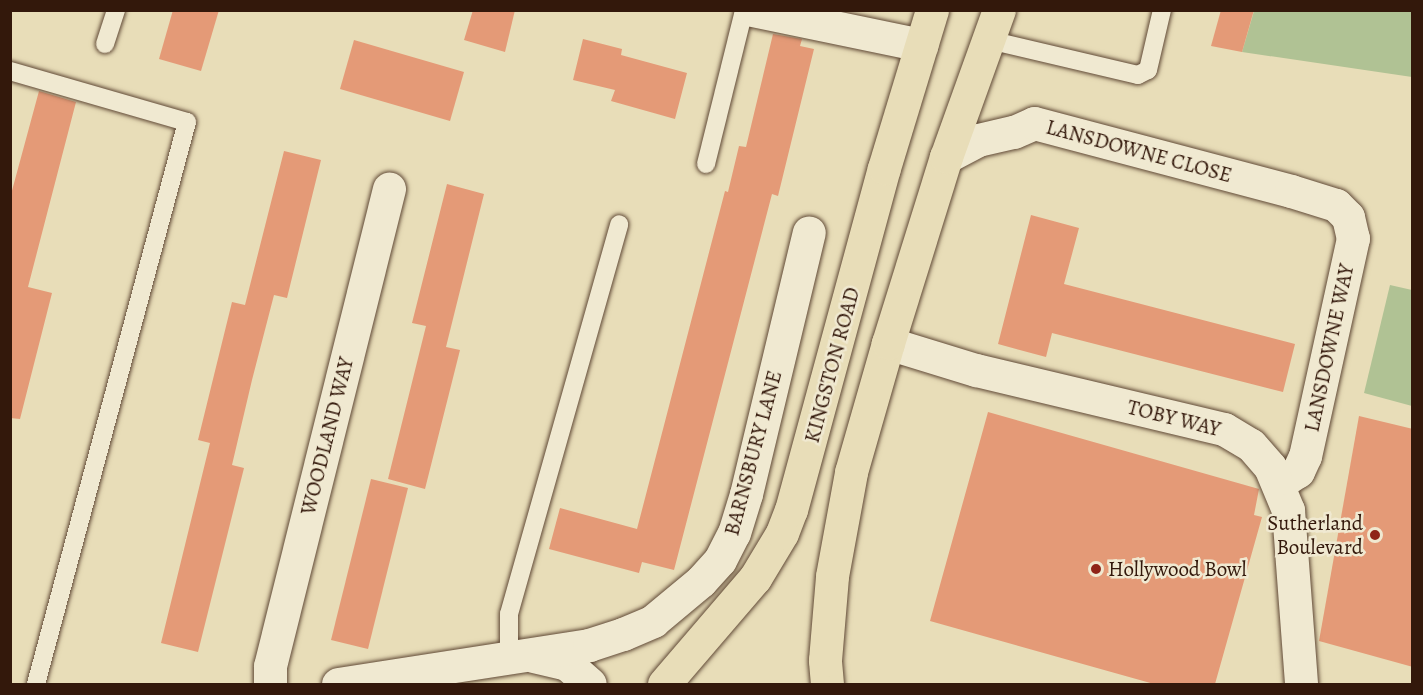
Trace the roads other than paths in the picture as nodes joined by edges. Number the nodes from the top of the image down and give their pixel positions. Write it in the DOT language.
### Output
graph roads {
  1 [pos="116,10"];
  2 [pos="744,10"];
  3 [pos="752,10"];
  4 [pos="932,10"];
  5 [pos="1162,10"];
  6 [pos="994,25"];
  7 [pos="105,44"];
  8 [pos="921,45"];
  9 [pos="10,71"];
  10 [pos="946,157"];
  11 [pos="706,164"];
  12 [pos="389,189"];
  13 [pos="1336,205"];
  14 [pos="619,224"];
  15 [pos="809,232"];
  16 [pos="888,342"];
  17 [pos="1278,484"];
  18 [pos="518,656"];
  19 [pos="36,684"];
  20 [pos="270,684"];
  21 [pos="338,684"];
  22 [pos="590,684"];
  23 [pos="664,684"];
  24 [pos="827,684"];
  25 [pos="1301,684"];
  1 -- 7 [label="lane"];
  2 -- 11 [label="lane"];
  3 -- 8 [label="street"];
  4 -- 8 [label="highway, KINGSTON ROAD"];
  5 -- 6 [label="lane"];
  6 -- 10 [label="highway"];
  8 -- 23 [label="highway, KINGSTON ROAD"];
  9 -- 19 [label="lane"];
  10 -- 13 [label="street, LANSDOWNE CLOSE"];
  10 -- 16 [label="highway"];
  12 -- 20 [label="street, WOODLAND WAY"];
  13 -- 17 [label="street, LANSDOWNE WAY"];
  14 -- 18 [label="lane"];
  15 -- 18 [label="street, BARNSBURY LANE"];
  16 -- 17 [label="street, TOBY WAY"];
  16 -- 24 [label="highway"];
  17 -- 25 [label="street, TOBY WAY"];
  18 -- 21 [label="street, BARNSBURY LANE"];
  18 -- 22 [label="street, BARNSBURY LANE"];
}
